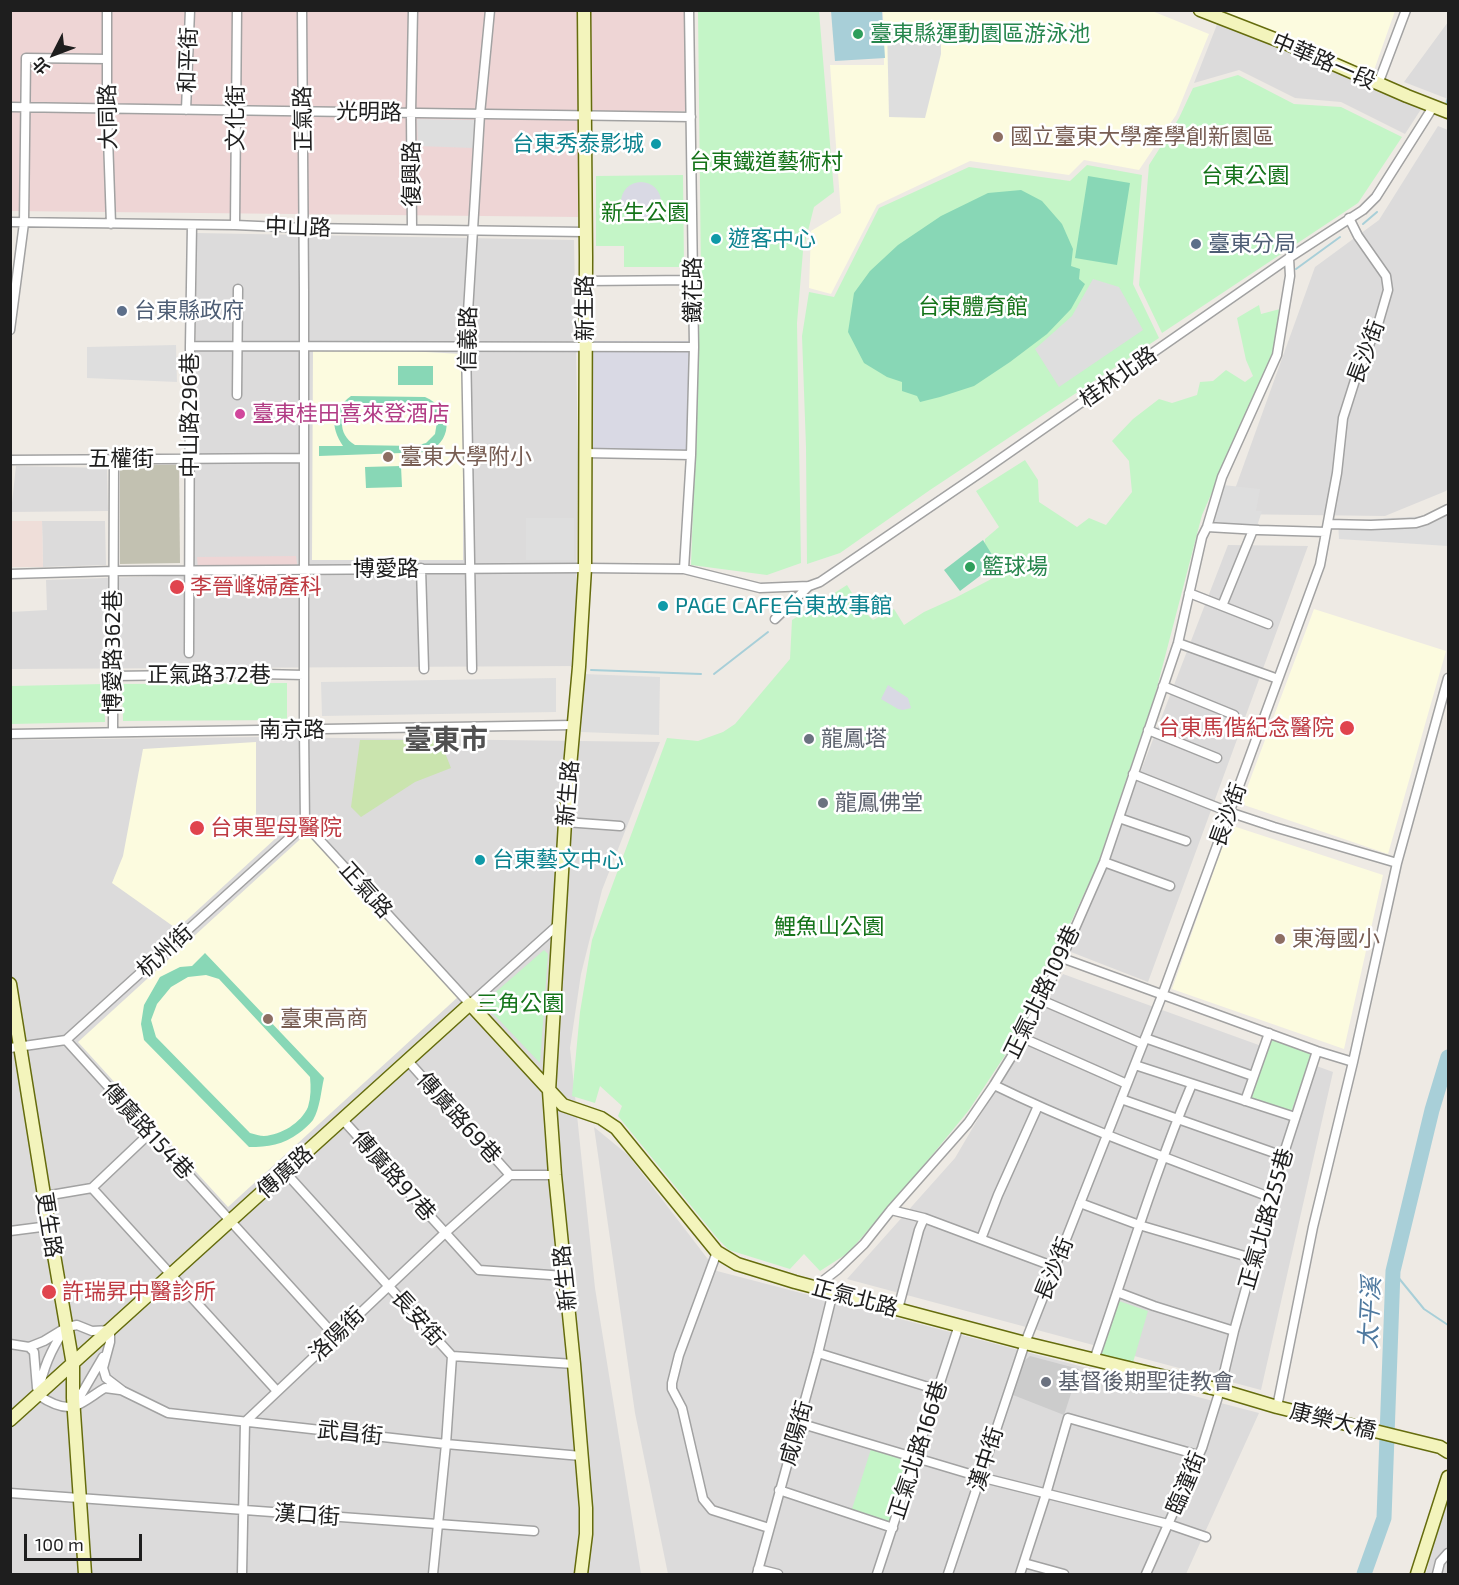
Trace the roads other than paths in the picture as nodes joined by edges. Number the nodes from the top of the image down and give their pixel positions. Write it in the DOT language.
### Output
graph roads {
  1 [pos="107,10"];
  2 [pos="190,10"];
  3 [pos="237,10"];
  4 [pos="302,10"];
  5 [pos="413,10"];
  6 [pos="490,10"];
  7 [pos="584,10"];
  8 [pos="689,10"];
  9 [pos="1200,10"];
  10 [pos="1406,10"];
  11 [pos="107,59"];
  12 [pos="1378,84"];
  13 [pos="1433,106"];
  14 [pos="10,107"];
  15 [pos="25,107"];
  16 [pos="107,109"];
  17 [pos="186,110"];
  18 [pos="236,110"];
  19 [pos="302,111"];
  20 [pos="1449,112"];
  21 [pos="411,113"];
  22 [pos="480,114"];
  23 [pos="585,116"];
  24 [pos="691,117"];
  25 [pos="1349,218"];
  26 [pos="10,222"];
  27 [pos="24,223"];
  28 [pos="111,224"];
  29 [pos="192,225"];
  30 [pos="235,225"];
  31 [pos="304,228"];
  32 [pos="412,229"];
  33 [pos="472,230"];
  34 [pos="585,232"];
  35 [pos="1289,258"];
  36 [pos="694,280"];
  37 [pos="585,281"];
  38 [pos="238,289"];
  39 [pos="10,330"];
  40 [pos="466,345"];
  41 [pos="190,346"];
  42 [pos="237,346"];
  43 [pos="585,346"];
  44 [pos="304,347"];
  45 [pos="694,347"];
  46 [pos="237,395"];
  47 [pos="585,453"];
  48 [pos="691,455"];
  49 [pos="304,458"];
  50 [pos="114,459"];
  51 [pos="189,459"];
  52 [pos="10,460"];
  53 [pos="1449,509"];
  54 [pos="1207,526"];
  55 [pos="1327,528"];
  56 [pos="1253,530"];
  57 [pos="421,568"];
  58 [pos="585,568"];
  59 [pos="304,569"];
  60 [pos="470,569"];
  61 [pos="684,569"];
  62 [pos="189,570"];
  63 [pos="114,571"];
  64 [pos="10,574"];
  65 [pos="809,586"];
  66 [pos="760,588"];
  67 [pos="1189,593"];
  68 [pos="1222,606"];
  69 [pos="775,619"];
  70 [pos="1268,624"];
  71 [pos="1178,643"];
  72 [pos="189,653"];
  73 [pos="424,669"];
  74 [pos="472,669"];
  75 [pos="114,675"];
  76 [pos="304,675"];
  77 [pos="1449,678"];
  78 [pos="1278,679"];
  79 [pos="1163,686"];
  80 [pos="1234,715"];
  81 [pos="574,725"];
  82 [pos="304,729"];
  83 [pos="1148,730"];
  84 [pos="113,732"];
  85 [pos="10,734"];
  86 [pos="1217,758"];
  87 [pos="1133,774"];
  88 [pos="1229,812"];
  89 [pos="1119,818"];
  90 [pos="565,822"];
  91 [pos="305,824"];
  92 [pos="620,826"];
  93 [pos="1186,842"];
  94 [pos="1104,862"];
  95 [pos="1396,863"];
  96 [pos="1170,886"];
  97 [pos="559,924"];
  98 [pos="1062,958"];
  99 [pos="10,984"];
  100 [pos="1163,993"];
  101 [pos="1041,1000"];
  102 [pos="470,1004"];
  103 [pos="1269,1033"];
  104 [pos="1023,1038"];
  105 [pos="66,1040"];
  106 [pos="1144,1041"];
  107 [pos="15,1047"];
  108 [pos="1317,1051"];
  109 [pos="408,1061"];
  110 [pos="1353,1062"];
  111 [pos="1135,1065"];
  112 [pos="1253,1076"];
  113 [pos="1127,1084"];
  114 [pos="1192,1084"];
  115 [pos="994,1085"];
  116 [pos="549,1090"];
  117 [pos="1121,1099"];
  118 [pos="1245,1101"];
  119 [pos="1038,1106"];
  120 [pos="1295,1117"];
  121 [pos="343,1120"];
  122 [pos="1177,1120"];
  123 [pos="150,1133"];
  124 [pos="1107,1136"];
  125 [pos="1164,1156"];
  126 [pos="1282,1156"];
  127 [pos="285,1172"];
  128 [pos="510,1175"];
  129 [pos="555,1175"];
  130 [pos="92,1188"];
  131 [pos="45,1196"];
  132 [pos="1272,1198"];
  133 [pos="1080,1203"];
  134 [pos="891,1210"];
  135 [pos="924,1218"];
  136 [pos="231,1221"];
  137 [pos="1139,1225"];
  138 [pos="49,1226"];
  139 [pos="10,1232"];
  140 [pos="445,1233"];
  141 [pos="981,1239"];
  142 [pos="717,1252"];
  143 [pos="1255,1259"];
  144 [pos="1055,1267"];
  145 [pos="171,1275"];
  146 [pos="565,1276"];
  147 [pos="389,1285"];
  148 [pos="815,1287"];
  149 [pos="833,1292"];
  150 [pos="1117,1292"];
  151 [pos="898,1309"];
  152 [pos="960,1325"];
  153 [pos="67,1327"];
  154 [pos="110,1330"];
  155 [pos="1234,1331"];
  156 [pos="335,1336"];
  157 [pos="1025,1343"];
  158 [pos="10,1344"];
  159 [pos="29,1347"];
  160 [pos="819,1353"];
  161 [pos="452,1356"];
  162 [pos="1094,1360"];
  163 [pos="574,1364"];
  164 [pos="73,1365"];
  165 [pos="123,1390"];
  166 [pos="938,1390"];
  167 [pos="277,1391"];
  168 [pos="1223,1392"];
  169 [pos="38,1395"];
  170 [pos="74,1407"];
  171 [pos="1277,1407"];
  172 [pos="10,1420"];
  173 [pos="245,1422"];
  174 [pos="799,1423"];
  175 [pos="446,1444"];
  176 [pos="1444,1449"];
  177 [pos="1198,1455"];
  178 [pos="581,1456"];
  179 [pos="915,1458"];
  180 [pos="980,1477"];
  181 [pos="1449,1477"];
  182 [pos="779,1490"];
  183 [pos="10,1493"];
  184 [pos="1046,1494"];
  185 [pos="81,1499"];
  186 [pos="244,1511"];
  187 [pos="1168,1524"];
  188 [pos="438,1525"];
  189 [pos="769,1528"];
  190 [pos="892,1528"];
  191 [pos="534,1531"];
  192 [pos="1206,1537"];
  193 [pos="1449,1553"];
  194 [pos="1024,1563"];
  195 [pos="757,1572"];
  196 [pos="85,1575"];
  197 [pos="242,1575"];
  198 [pos="433,1575"];
  199 [pos="581,1575"];
  200 [pos="778,1575"];
  201 [pos="877,1575"];
  202 [pos="948,1575"];
  203 [pos="1020,1575"];
  204 [pos="1064,1575"];
  205 [pos="1146,1575"];
  206 [pos="1417,1575"];
  207 [pos="1437,1575"];
  1 -- 11 [label="street, 大同路"];
  2 -- 17 [label="street, 和平街"];
  3 -- 18 [label="street, 文化街"];
  4 -- 19 [label="street, 正氣路"];
  5 -- 21 [label="street, 復興路"];
  6 -- 22 [label="street, 信義路"];
  7 -- 23 [label="street, 新生路"];
  8 -- 24 [label="street, 鐵花路"];
  9 -- 12 [label="street, 中華路一段"];
  10 -- 12 [label="street"];
  11 -- 15 [label="street"];
  11 -- 16 [label="street, 大同路"];
  12 -- 13 [label="street, 中華路一段"];
  13 -- 20 [label="street, 中華路一段"];
  13 -- 25 [label="street, 桂林北路"];
  14 -- 15 [label="street, 光明路"];
  15 -- 16 [label="street, 光明路"];
  15 -- 27 [label="street"];
  16 -- 17 [label="street, 光明路"];
  16 -- 28 [label="street, 大同路"];
  17 -- 18 [label="street, 光明路"];
  18 -- 19 [label="street, 光明路"];
  18 -- 30 [label="street, 文化街"];
  19 -- 21 [label="street, 光明路"];
  19 -- 31 [label="street, 正氣路"];
  21 -- 22 [label="street, 光明路"];
  21 -- 32 [label="street, 復興路"];
  22 -- 23 [label="street, 光明路"];
  22 -- 33 [label="street, 信義路"];
  23 -- 24 [label="street, 光明路"];
  23 -- 34 [label="street, 新生路"];
  24 -- 36 [label="street, 鐵花路"];
  25 -- 35 [label="street, 桂林北路"];
  25 -- 55 [label="street, 長沙街"];
  26 -- 27 [label="street, 中山路"];
  27 -- 28 [label="street, 中山路"];
  27 -- 39 [label="street"];
  28 -- 29 [label="street, 中山路"];
  29 -- 30 [label="street, 中山路"];
  29 -- 41 [label="street, 中山路296巷"];
  30 -- 31 [label="street, 中山路"];
  31 -- 32 [label="street, 中山路"];
  31 -- 44 [label="street, 正氣路"];
  32 -- 33 [label="street, 中山路"];
  33 -- 34 [label="street, 中山路"];
  33 -- 40 [label="street, 信義路"];
  34 -- 37 [label="street, 新生路"];
  35 -- 54 [label="street, 正氣北路109巷"];
  35 -- 65 [label="street, 桂林北路"];
  36 -- 37 [label="street"];
  36 -- 45 [label="street, 鐵花路"];
  37 -- 43 [label="street, 新生路"];
  38 -- 42 [label="street"];
  40 -- 43 [label="street"];
  40 -- 44 [label="street"];
  40 -- 60 [label="street, 信義路"];
  41 -- 42 [label="street"];
  41 -- 51 [label="street, 中山路296巷"];
  42 -- 44 [label="street"];
  42 -- 46 [label="street"];
  43 -- 45 [label="street"];
  43 -- 47 [label="street, 新生路"];
  44 -- 49 [label="street, 正氣路"];
  45 -- 48 [label="street, 鐵花路"];
  47 -- 48 [label="street"];
  47 -- 58 [label="street, 新生路"];
  48 -- 61 [label="street, 鐵花路"];
  49 -- 51 [label="street, 五權街"];
  49 -- 59 [label="street, 正氣路"];
  50 -- 51 [label="street, 五權街"];
  50 -- 52 [label="street, 五權街"];
  50 -- 63 [label="street, 博愛路362巷"];
  51 -- 62 [label="street, 中山路296巷"];
  53 -- 55 [label="street"];
  54 -- 56 [label="street"];
  54 -- 67 [label="street, 正氣北路109巷"];
  55 -- 56 [label="street"];
  55 -- 78 [label="street, 長沙街"];
  56 -- 68 [label="street"];
  57 -- 59 [label="street, 博愛路"];
  57 -- 60 [label="street, 博愛路"];
  57 -- 73 [label="street"];
  58 -- 60 [label="street, 博愛路"];
  58 -- 61 [label="street, 博愛路"];
  58 -- 81 [label="street, 新生路"];
  59 -- 62 [label="street, 博愛路"];
  59 -- 76 [label="street"];
  60 -- 74 [label="street, 信義路"];
  61 -- 66 [label="street, 博愛路"];
  62 -- 63 [label="street, 博愛路"];
  62 -- 72 [label="street, 中山路296巷"];
  63 -- 64 [label="street, 博愛路"];
  63 -- 75 [label="street, 博愛路362巷"];
  65 -- 66 [label="street, 桂林北路"];
  65 -- 69 [label="street"];
  67 -- 68 [label="street"];
  67 -- 71 [label="street, 正氣北路109巷"];
  68 -- 70 [label="street"];
  71 -- 78 [label="street"];
  71 -- 79 [label="street, 正氣北路109巷"];
  75 -- 76 [label="street, 正氣路372巷"];
  75 -- 84 [label="street, 博愛路362巷"];
  76 -- 82 [label="street"];
  77 -- 95 [label="street"];
  78 -- 88 [label="street, 長沙街"];
  79 -- 80 [label="street"];
  79 -- 83 [label="street, 正氣北路109巷"];
  81 -- 82 [label="street, 南京路"];
  81 -- 90 [label="street, 新生路"];
  82 -- 84 [label="street, 南京路"];
  82 -- 91 [label="street"];
  83 -- 86 [label="street"];
  83 -- 87 [label="street, 正氣北路109巷"];
  84 -- 85 [label="street, 南京路"];
  87 -- 88 [label="street"];
  87 -- 89 [label="street, 正氣北路109巷"];
  88 -- 95 [label="street"];
  88 -- 100 [label="street, 長沙街"];
  89 -- 93 [label="street"];
  89 -- 94 [label="street, 正氣北路109巷"];
  90 -- 92 [label="street"];
  90 -- 97 [label="street, 新生路"];
  91 -- 102 [label="street, 正氣路"];
  91 -- 105 [label="street, 杭州街"];
  94 -- 96 [label="street"];
  94 -- 98 [label="street, 正氣北路109巷"];
  95 -- 110 [label="street"];
  97 -- 102 [label="street, 傳廣路"];
  97 -- 116 [label="street, 新生路"];
  98 -- 100 [label="street"];
  98 -- 101 [label="street, 正氣北路109巷"];
  99 -- 107 [label="street, 更生路"];
  100 -- 103 [label="street"];
  100 -- 106 [label="street, 長沙街"];
  101 -- 104 [label="street, 正氣北路109巷"];
  101 -- 106 [label="street"];
  102 -- 109 [label="street, 傳廣路"];
  102 -- 116 [label="street, 正氣路"];
  103 -- 108 [label="street"];
  103 -- 112 [label="street"];
  104 -- 113 [label="street"];
  104 -- 115 [label="street, 正氣北路109巷"];
  105 -- 107 [label="street"];
  105 -- 123 [label="street, 傳廣路154巷"];
  106 -- 111 [label="street, 長沙街"];
  106 -- 112 [label="street"];
  107 -- 131 [label="street, 更生路"];
  108 -- 110 [label="street"];
  108 -- 120 [label="street, 正氣北路255巷"];
  109 -- 121 [label="street, 傳廣路"];
  109 -- 128 [label="street, 傳廣路69巷"];
  110 -- 171 [label="street"];
  111 -- 113 [label="street, 長沙街"];
  111 -- 114 [label="street"];
  112 -- 118 [label="street"];
  113 -- 117 [label="street, 長沙街"];
  114 -- 118 [label="street"];
  114 -- 122 [label="street"];
  115 -- 119 [label="street"];
  115 -- 134 [label="street, 正氣北路109巷"];
  116 -- 129 [label="street, 新生路"];
  116 -- 142 [label="street, 正氣北路"];
  117 -- 122 [label="street"];
  117 -- 124 [label="street, 長沙街"];
  118 -- 120 [label="street"];
  119 -- 124 [label="street"];
  119 -- 141 [label="street"];
  120 -- 126 [label="street, 正氣北路255巷"];
  121 -- 127 [label="street, 傳廣路"];
  121 -- 140 [label="street, 傳廣路97巷"];
  122 -- 125 [label="street"];
  122 -- 126 [label="street"];
  123 -- 130 [label="street"];
  123 -- 136 [label="street, 傳廣路154巷"];
  124 -- 125 [label="street"];
  124 -- 133 [label="street, 長沙街"];
  125 -- 132 [label="street"];
  125 -- 137 [label="street"];
  126 -- 132 [label="street, 正氣北路255巷"];
  127 -- 136 [label="street, 傳廣路"];
  127 -- 147 [label="street, 長安街"];
  128 -- 129 [label="street"];
  128 -- 140 [label="street, 洛陽街"];
  129 -- 146 [label="street, 新生路"];
  130 -- 131 [label="street"];
  130 -- 145 [label="street"];
  131 -- 138 [label="street, 更生路"];
  132 -- 143 [label="street, 正氣北路255巷"];
  133 -- 137 [label="street"];
  133 -- 144 [label="street, 長沙街"];
  134 -- 135 [label="street"];
  134 -- 148 [label="street, 正氣北路109巷"];
  135 -- 141 [label="street"];
  135 -- 151 [label="street"];
  136 -- 145 [label="street, 傳廣路"];
  136 -- 156 [label="street, 傳廣路154巷"];
  137 -- 143 [label="street"];
  137 -- 150 [label="street"];
  138 -- 139 [label="street"];
  138 -- 153 [label="street, 更生路"];
  140 -- 146 [label="street, 傳廣路97巷"];
  140 -- 147 [label="street, 洛陽街"];
  141 -- 144 [label="street"];
  142 -- 148 [label="street, 正氣北路"];
  142 -- 189 [label="street"];
  143 -- 155 [label="street, 正氣北路255巷"];
  144 -- 157 [label="street, 長沙街"];
  145 -- 154 [label="street, 傳廣路"];
  145 -- 167 [label="street"];
  146 -- 163 [label="street, 新生路"];
  147 -- 156 [label="street, 洛陽街"];
  147 -- 161 [label="street, 長安街"];
  148 -- 149 [label="street, 正氣北路"];
  149 -- 151 [label="street, 正氣北路"];
  149 -- 160 [label="street, 咸陽街"];
  150 -- 155 [label="street"];
  150 -- 162 [label="street"];
  151 -- 152 [label="street, 正氣北路"];
  152 -- 157 [label="street, 正氣北路"];
  152 -- 166 [label="street, 正氣北路166巷"];
  153 -- 154 [label="street"];
  153 -- 159 [label="street"];
  153 -- 164 [label="street, 更生路"];
  153 -- 169 [label="street"];
  154 -- 164 [label="street, 傳廣路"];
  154 -- 165 [label="street, 武昌街"];
  154 -- 170 [label="street"];
  155 -- 168 [label="street, 正氣北路255巷"];
  156 -- 167 [label="street, 洛陽街"];
  157 -- 162 [label="street, 正氣北路"];
  157 -- 180 [label="street, 漢中街"];
  158 -- 159 [label="street"];
  159 -- 169 [label="street"];
  160 -- 166 [label="street"];
  160 -- 174 [label="street, 咸陽街"];
  161 -- 163 [label="street"];
  161 -- 175 [label="street, 長安街"];
  162 -- 168 [label="street, 正氣北路"];
  163 -- 178 [label="street, 新生路"];
  164 -- 169 [label="street, 傳廣路"];
  164 -- 170 [label="street, 更生路"];
  165 -- 170 [label="street"];
  165 -- 173 [label="street, 武昌街"];
  166 -- 179 [label="street, 正氣北路166巷"];
  167 -- 173 [label="street, 洛陽街"];
  168 -- 171 [label="street, 康樂大橋"];
  168 -- 177 [label="street, 臨潼街"];
  169 -- 170 [label="street"];
  169 -- 172 [label="street, 傳廣路"];
  170 -- 185 [label="street, 更生路"];
  171 -- 176 [label="street, 康樂大橋"];
  173 -- 175 [label="street, 武昌街"];
  173 -- 186 [label="street"];
  174 -- 179 [label="street"];
  174 -- 182 [label="street, 咸陽街"];
  175 -- 178 [label="street, 武昌街"];
  175 -- 188 [label="street, 長安街"];
  177 -- 184 [label="street"];
  177 -- 187 [label="street, 臨潼街"];
  178 -- 199 [label="street, 新生路"];
  179 -- 180 [label="street"];
  179 -- 190 [label="street, 正氣北路166巷"];
  180 -- 184 [label="street"];
  180 -- 202 [label="street, 漢中街"];
  181 -- 206 [label="street"];
  182 -- 189 [label="street, 咸陽街"];
  182 -- 190 [label="street"];
  183 -- 185 [label="street, 漢口街"];
  184 -- 187 [label="street"];
  184 -- 194 [label="street"];
  185 -- 186 [label="street, 漢口街"];
  185 -- 196 [label="street, 更生路"];
  186 -- 188 [label="street, 漢口街"];
  186 -- 197 [label="street"];
  187 -- 192 [label="street"];
  187 -- 205 [label="street, 臨潼街"];
  188 -- 191 [label="street, 漢口街"];
  188 -- 198 [label="street, 長安街"];
  189 -- 195 [label="street, 咸陽街"];
  190 -- 201 [label="street, 正氣北路166巷"];
  193 -- 207 [label="street"];
  194 -- 203 [label="street"];
  194 -- 204 [label="street"];
  195 -- 200 [label="street"];
}
